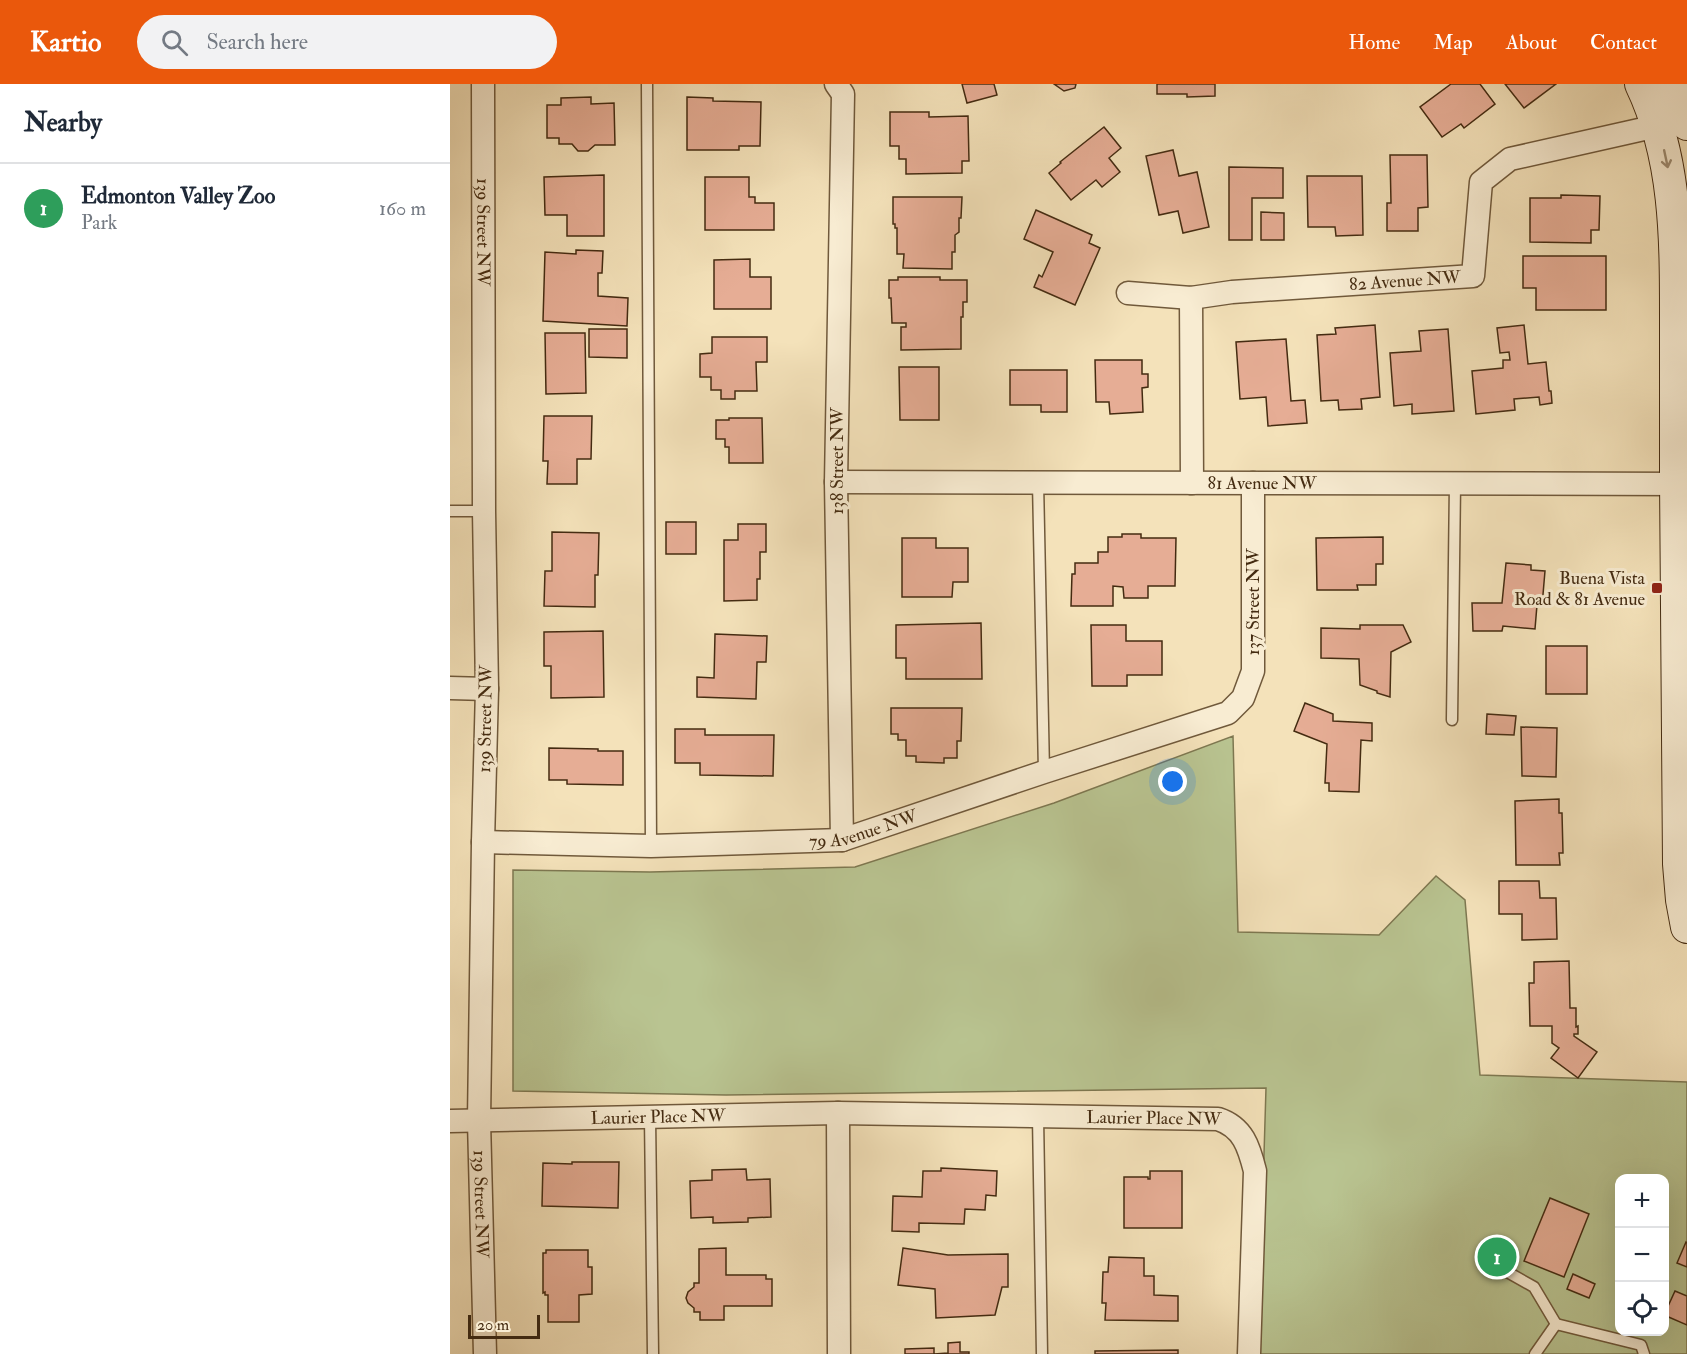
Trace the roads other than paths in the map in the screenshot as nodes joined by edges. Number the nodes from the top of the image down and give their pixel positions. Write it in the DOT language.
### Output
graph roads {
  1 [pos="483,84"];
  2 [pos="647,84"];
  3 [pos="836,84"];
  4 [pos="1641,84"];
  5 [pos="1673,84"];
  6 [pos="1672,125"];
  7 [pos="1128,293"];
  8 [pos="1191,298"];
  9 [pos="836,482"];
  10 [pos="1038,482"];
  11 [pos="1192,483"];
  12 [pos="1253,483"];
  13 [pos="1455,484"];
  14 [pos="1682,484"];
  15 [pos="450,511"];
  16 [pos="484,511"];
  17 [pos="450,688"];
  18 [pos="487,689"];
  19 [pos="1228,713"];
  20 [pos="1452,720"];
  21 [pos="1044,772"];
  22 [pos="842,840"];
  23 [pos="483,842"];
  24 [pos="651,846"];
  25 [pos="1687,927"];
  26 [pos="838,1113"];
  27 [pos="650,1117"];
  28 [pos="1038,1117"];
  29 [pos="450,1121"];
  30 [pos="479,1121"];
  31 [pos="1502,1269"];
  32 [pos="1556,1324"];
  33 [pos="485,1354"];
  34 [pos="653,1354"];
  35 [pos="839,1354"];
  36 [pos="1042,1354"];
  37 [pos="1249,1354"];
  38 [pos="1535,1354"];
  39 [pos="1644,1354"];
  1 -- 16 [label="street, 139 Street NW"];
  2 -- 24 [label="lane"];
  3 -- 9 [label="street, 138 Street NW"];
  4 -- 6 [label="street"];
  5 -- 6 [label="street"];
  6 -- 8 [label="street, 82 Avenue NW"];
  6 -- 14 [label="street, one-way"];
  7 -- 8 [label="street, 82 Avenue NW"];
  8 -- 11 [label="street"];
  9 -- 10 [label="street, 81 Avenue NW"];
  9 -- 22 [label="street, 138 Street NW"];
  10 -- 11 [label="street, 81 Avenue NW"];
  10 -- 21 [label="lane"];
  11 -- 12 [label="street, 81 Avenue NW"];
  12 -- 13 [label="street, 81 Avenue NW"];
  12 -- 19 [label="street, 137 Street NW"];
  13 -- 14 [label="street, 81 Avenue NW"];
  13 -- 20 [label="lane"];
  14 -- 25 [label="street"];
  15 -- 16 [label="lane"];
  16 -- 18 [label="street, 139 Street NW"];
  17 -- 18 [label="street"];
  18 -- 23 [label="street, 139 Street NW"];
  19 -- 21 [label="street, 79 Avenue NW"];
  21 -- 22 [label="street, 79 Avenue NW"];
  22 -- 24 [label="street, 79 Avenue NW"];
  23 -- 24 [label="street, 79 Avenue NW"];
  23 -- 30 [label="street, 139 Street NW"];
  26 -- 27 [label="street, Laurier Place NW"];
  26 -- 28 [label="street, Laurier Place NW"];
  26 -- 35 [label="street"];
  27 -- 30 [label="street, Laurier Place NW"];
  27 -- 34 [label="lane"];
  28 -- 36 [label="lane"];
  28 -- 37 [label="street, Laurier Place NW"];
  29 -- 30 [label="street, Laurier Place NW"];
  30 -- 33 [label="street, 139 Street NW"];
  31 -- 32 [label="lane"];
  32 -- 38 [label="lane"];
  32 -- 39 [label="lane"];
}
